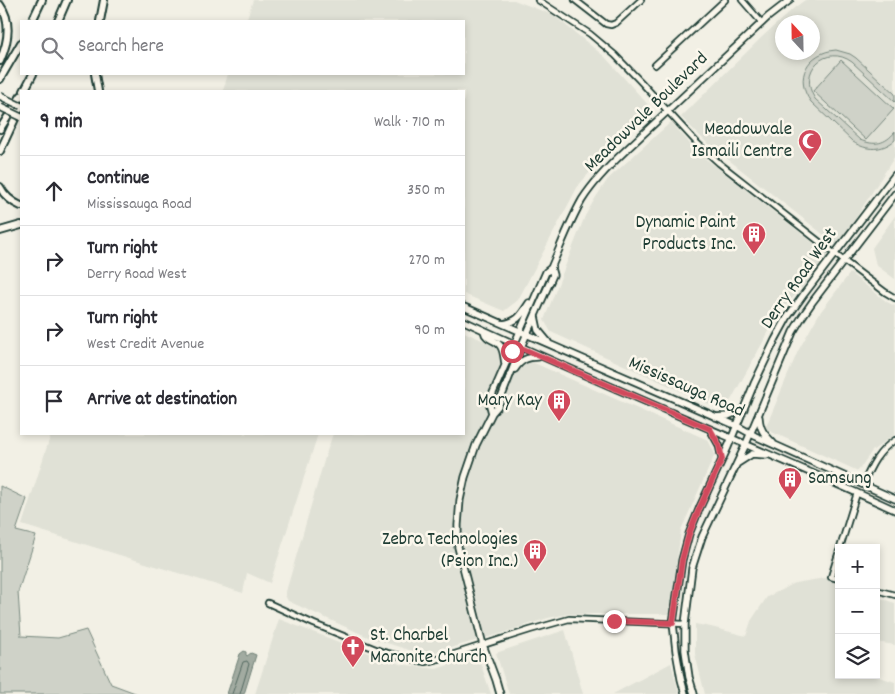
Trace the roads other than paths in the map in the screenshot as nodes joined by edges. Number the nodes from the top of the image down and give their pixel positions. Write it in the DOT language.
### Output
graph roads {
  1 [pos="42,0"];
  2 [pos="67,0"];
  3 [pos="104,0"];
  4 [pos="538,0"];
  5 [pos="575,0"];
  6 [pos="641,0"];
  7 [pos="725,0"];
  8 [pos="742,0"];
  9 [pos="790,0"];
  10 [pos="0,5"];
  11 [pos="32,20"];
  12 [pos="58,20"];
  13 [pos="100,20"];
  14 [pos="762,23"];
  15 [pos="20,45"];
  16 [pos="0,61"];
  17 [pos="655,65"];
  18 [pos="32,75"];
  19 [pos="95,75"];
  20 [pos="0,79"];
  21 [pos="25,90"];
  22 [pos="98,90"];
  23 [pos="0,96"];
  24 [pos="20,98"];
  25 [pos="20,106"];
  26 [pos="0,107"];
  27 [pos="20,108"];
  28 [pos="668,112"];
  29 [pos="20,117"];
  30 [pos="0,129"];
  31 [pos="0,151"];
  32 [pos="895,175"];
  33 [pos="0,187"];
  34 [pos="895,194"];
  35 [pos="20,205"];
  36 [pos="20,226"];
  37 [pos="0,230"];
  38 [pos="836,254"];
  39 [pos="844,261"];
  40 [pos="551,268"];
  41 [pos="895,298"];
  42 [pos="534,300"];
  43 [pos="465,307"];
  44 [pos="535,316"];
  45 [pos="465,322"];
  46 [pos="503,324"];
  47 [pos="484,331"];
  48 [pos="524,333"];
  49 [pos="550,344"];
  50 [pos="517,346"];
  51 [pos="542,357"];
  52 [pos="505,366"];
  53 [pos="510,374"];
  54 [pos="744,409"];
  55 [pos="492,412"];
  56 [pos="758,416"];
  57 [pos="714,417"];
  58 [pos="736,426"];
  59 [pos="710,429"];
  60 [pos="750,434"];
  61 [pos="731,439"];
  62 [pos="895,440"];
  63 [pos="746,444"];
  64 [pos="774,444"];
  65 [pos="776,458"];
  66 [pos="722,459"];
  67 [pos="736,464"];
  68 [pos="863,484"];
  69 [pos="857,493"];
  70 [pos="895,499"];
  71 [pos="895,510"];
  72 [pos="841,544"];
  73 [pos="835,564"];
  74 [pos="835,578"];
  75 [pos="880,591"];
  76 [pos="895,595"];
  77 [pos="268,603"];
  78 [pos="673,623"];
  79 [pos="685,624"];
  80 [pos="483,645"];
  81 [pos="500,694"];
  82 [pos="686,694"];
  83 [pos="694,694"];
  1 -- 11 [label="highway"];
  2 -- 12 [label="highway"];
  3 -- 13 [label="highway"];
  4 -- 28 [label="street"];
  5 -- 6 [label="street"];
  7 -- 17 [label="street"];
  8 -- 14 [label="street"];
  9 -- 14 [label="main road, Meadowvale Boulevard"];
  10 -- 16 [label="highway"];
  14 -- 28 [label="main road, Meadowvale Boulevard"];
  15 -- 20 [label="highway"];
  18 -- 21 [label="highway"];
  19 -- 22 [label="highway"];
  23 -- 25 [label="main road, bridge"];
  24 -- 30 [label="highway"];
  26 -- 29 [label="main road, bridge"];
  27 -- 31 [label="highway"];
  28 -- 38 [label="street"];
  28 -- 40 [label="main road, Meadowvale Boulevard"];
  32 -- 38 [label="main road, Derry Road West"];
  33 -- 35 [label="highway"];
  34 -- 39 [label="main road, Derry Road West"];
  36 -- 37 [label="highway"];
  38 -- 39 [label="street"];
  38 -- 54 [label="main road, Derry Road West"];
  39 -- 41 [label="street"];
  39 -- 56 [label="main road, Derry Road West"];
  40 -- 42 [label="main road, Meadowvale Boulevard"];
  40 -- 44 [label="main road, Meadowvale Boulevard"];
  42 -- 46 [label="main road"];
  42 -- 48 [label="main road, Meadowvale Boulevard"];
  43 -- 46 [label="main road, Mississauga Road"];
  44 -- 48 [label="main road, Meadowvale Boulevard"];
  44 -- 49 [label="main road"];
  45 -- 47 [label="main road, Mississauga Road"];
  46 -- 48 [label="main road, Mississauga Road"];
  47 -- 50 [label="main road, Mississauga Road"];
  47 -- 52 [label="main road"];
  48 -- 49 [label="main road, Mississauga Road"];
  48 -- 50 [label="main road, Meadowvale Boulevard"];
  49 -- 57 [label="main road, Mississauga Road"];
  50 -- 51 [label="main road, Mississauga Road"];
  50 -- 52 [label="main road, Meadowvale Boulevard"];
  50 -- 53 [label="main road, Meadowvale Boulevard"];
  51 -- 53 [label="main road"];
  51 -- 59 [label="main road, Mississauga Road"];
  52 -- 55 [label="main road, Meadowvale Boulevard"];
  53 -- 55 [label="main road, Meadowvale Boulevard"];
  54 -- 57 [label="main road"];
  54 -- 58 [label="main road, Derry Road West"];
  55 -- 80 [label="main road, Meadowvale Boulevard"];
  56 -- 60 [label="main road, Derry Road West"];
  56 -- 64 [label="main road"];
  57 -- 58 [label="main road, Mississauga Road"];
  58 -- 60 [label="main road, Mississauga Road"];
  58 -- 61 [label="main road, Derry Road West"];
  59 -- 61 [label="main road, Mississauga Road"];
  59 -- 66 [label="main road"];
  60 -- 63 [label="main road, Derry Road West"];
  60 -- 64 [label="main road, Mississauga Road"];
  61 -- 63 [label="main road, Mississauga Road"];
  61 -- 66 [label="main road, Derry Road West"];
  62 -- 68 [label="street"];
  63 -- 65 [label="main road, Mississauga Road"];
  63 -- 67 [label="main road, Derry Road West"];
  64 -- 68 [label="main road, Mississauga Road"];
  65 -- 67 [label="main road"];
  65 -- 69 [label="main road, Mississauga Road"];
  66 -- 78 [label="main road, Derry Road West"];
  67 -- 79 [label="main road, Derry Road West"];
  68 -- 70 [label="main road, Mississauga Road"];
  69 -- 71 [label="main road, Mississauga Road"];
  69 -- 72 [label="street"];
  73 -- 74 [label="street"];
  75 -- 76 [label="street"];
  77 -- 80 [label="street"];
  78 -- 79 [label="street"];
  78 -- 80 [label="street"];
  78 -- 82 [label="main road, Derry Road West"];
  79 -- 83 [label="main road, Derry Road West"];
  80 -- 81 [label="main road, Meadowvale Boulevard"];
}
